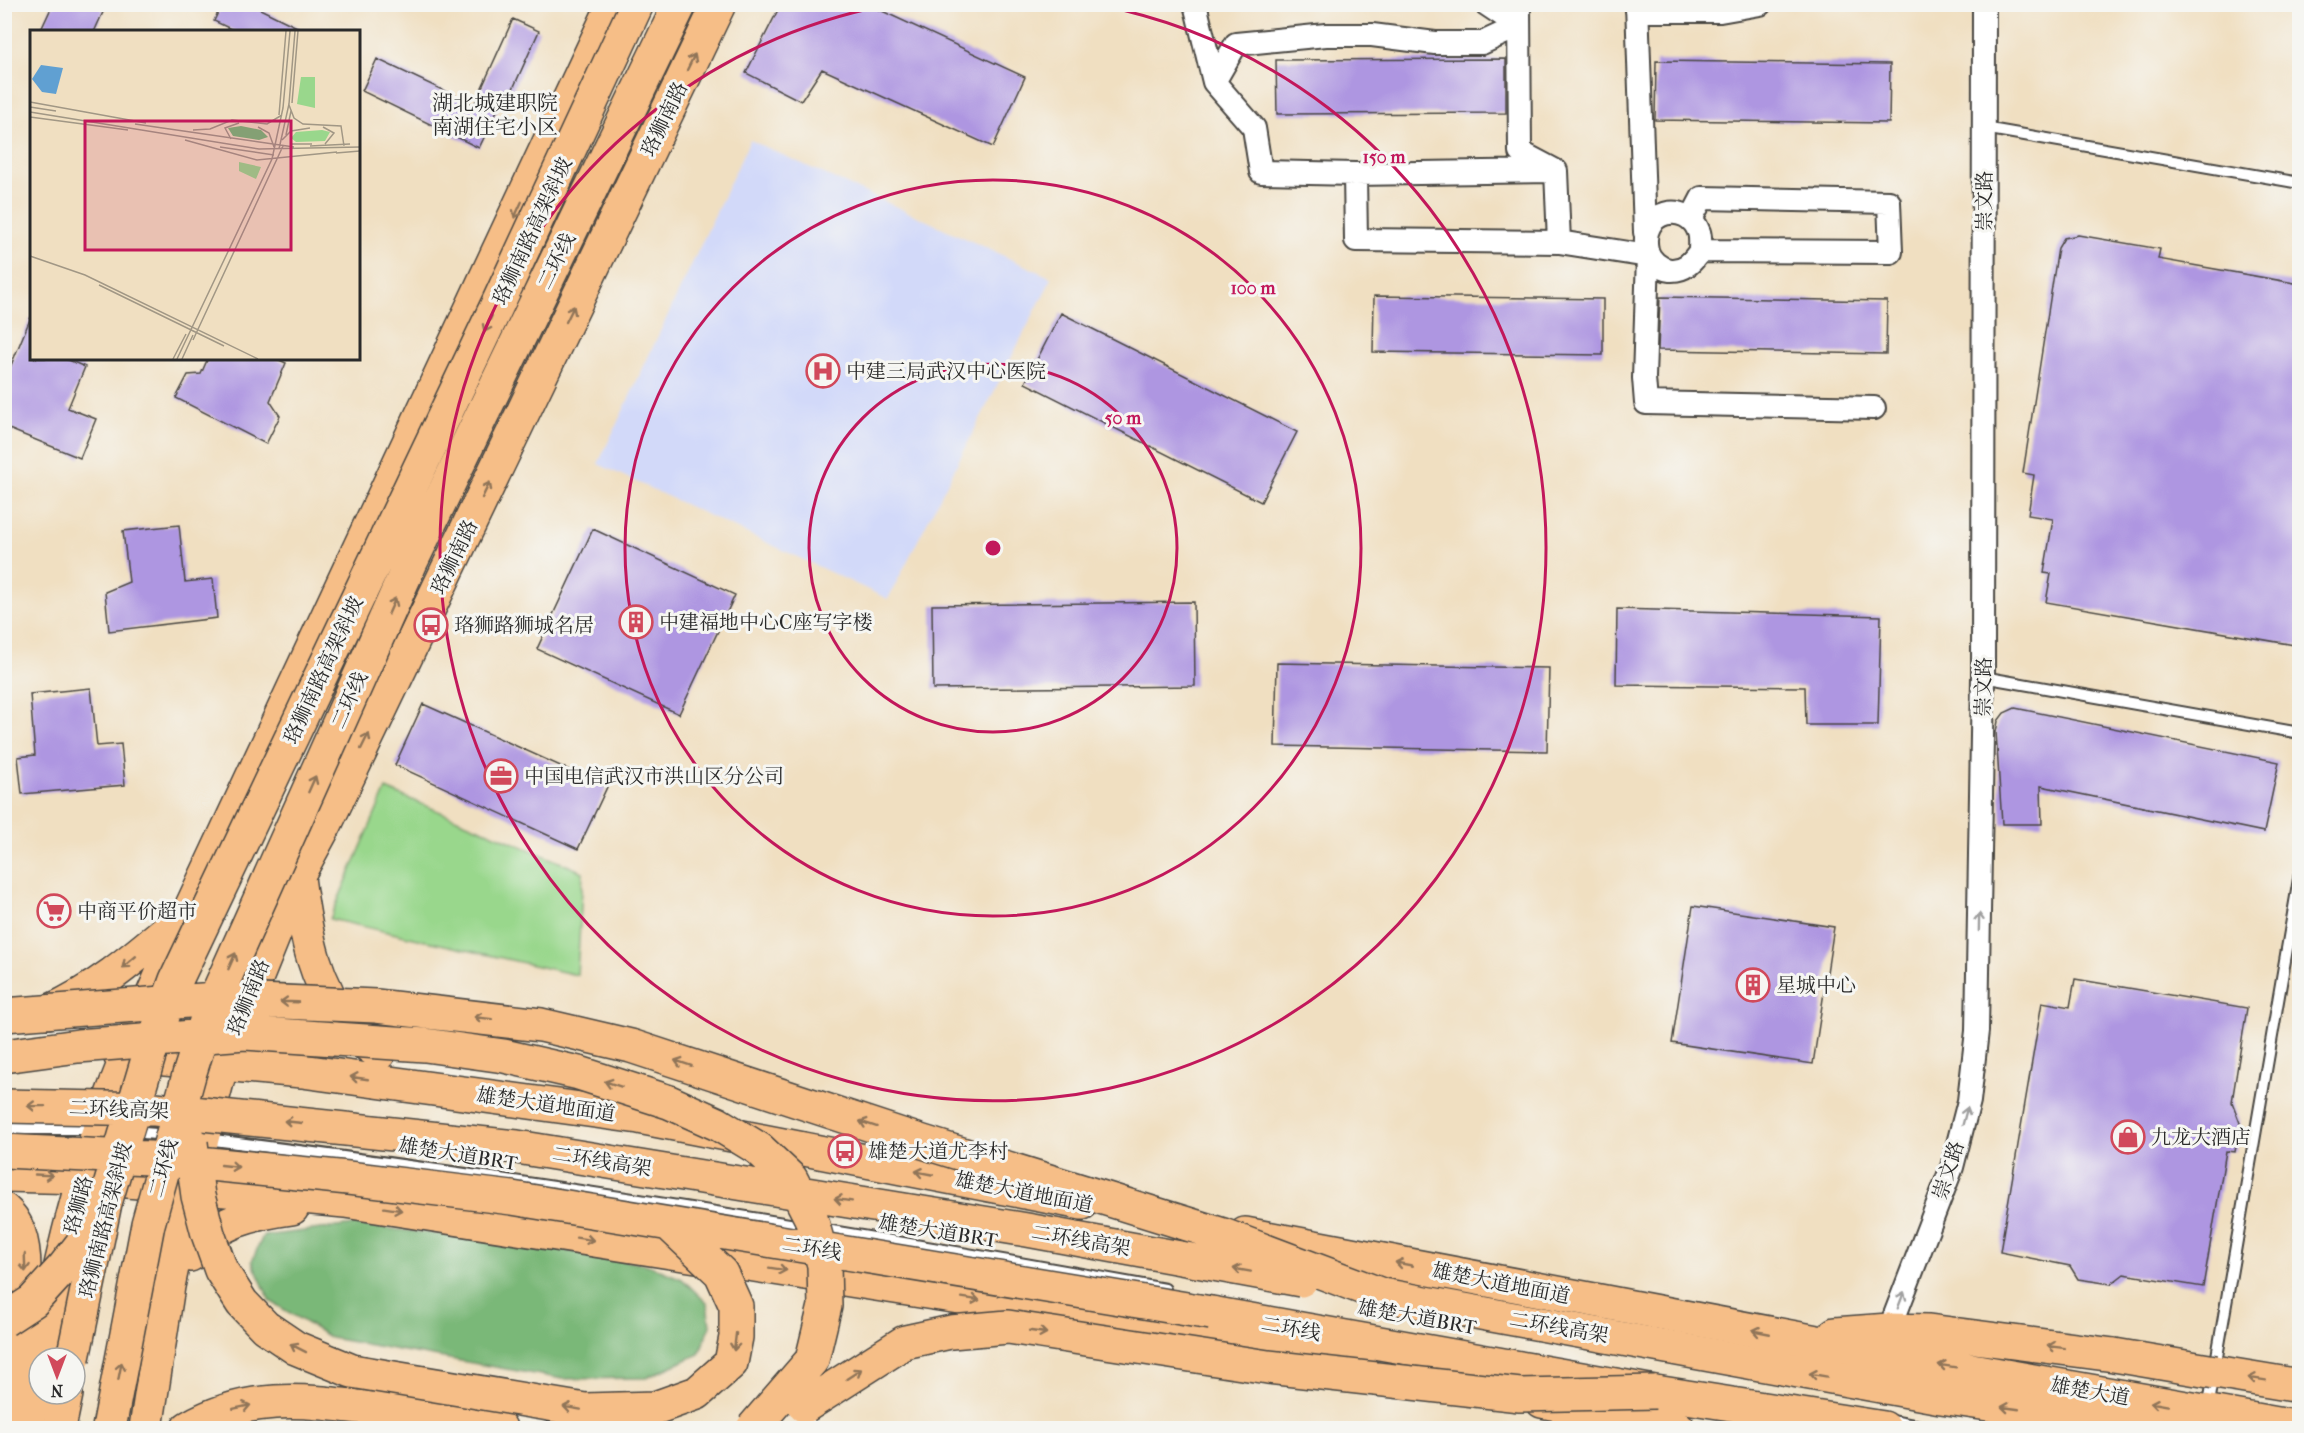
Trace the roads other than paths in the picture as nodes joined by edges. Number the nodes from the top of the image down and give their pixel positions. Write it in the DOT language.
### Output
graph roads {
  1 [pos="614,4"];
  2 [pos="637,4"];
  3 [pos="680,4"];
  4 [pos="719,4"];
  5 [pos="1195,4"];
  6 [pos="1486,4"];
  7 [pos="1760,4"];
  8 [pos="1984,4"];
  9 [pos="1637,8"];
  10 [pos="1519,15"];
  11 [pos="1214,82"];
  12 [pos="1983,128"];
  13 [pos="1556,171"];
  14 [pos="1355,174"];
  15 [pos="2300,183"];
  16 [pos="1691,219"];
  17 [pos="1645,232"];
  18 [pos="1559,242"];
  19 [pos="1700,251"];
  20 [pos="1648,256"];
  21 [pos="1874,408"];
  22 [pos="1983,677"];
  23 [pos="2300,733"];
  24 [pos="2300,873"];
  25 [pos="298,875"];
  26 [pos="190,910"];
  27 [pos="4,1015"];
  28 [pos="4,1030"];
  29 [pos="4,1050"];
  30 [pos="127,1055"];
  31 [pos="4,1056"];
  32 [pos="222,1063"];
  33 [pos="189,1075"];
  34 [pos="440,1089"];
  35 [pos="4,1106"];
  36 [pos="4,1129"];
  37 [pos="100,1129"];
  38 [pos="201,1138"];
  39 [pos="4,1151"];
  40 [pos="4,1174"];
  41 [pos="84,1177"];
  42 [pos="189,1187"];
  43 [pos="345,1201"];
  44 [pos="4,1210"];
  45 [pos="100,1221"];
  46 [pos="684,1227"];
  47 [pos="168,1286"];
  48 [pos="1182,1292"];
  49 [pos="1382,1295"];
  50 [pos="4,1320"];
  51 [pos="1885,1342"];
  52 [pos="43,1346"];
  53 [pos="75,1346"];
  54 [pos="2300,1386"];
  55 [pos="1655,1392"];
  56 [pos="1741,1394"];
  57 [pos="4,1405"];
  58 [pos="31,1406"];
  59 [pos="64,1406"];
  60 [pos="2208,1413"];
  61 [pos="26,1428"];
  62 [pos="59,1428"];
  63 [pos="109,1428"];
  64 [pos="146,1428"];
  65 [pos="188,1428"];
  66 [pos="500,1428"];
  67 [pos="753,1428"];
  68 [pos="759,1428"];
  69 [pos="1678,1428"];
  70 [pos="1884,1428"];
  71 [pos="1930,1428"];
  72 [pos="2151,1428"];
  73 [pos="2300,1428"];
  1 -- 26 [label="main road, one-way"];
  2 -- 45 [label="main road, 珞狮南路高架斜坡, one-way, bridge"];
  33 -- 3 [label="main road, 二环线, one-way, bridge"];
  25 -- 4 [label="main road, 珞狮南路, one-way"];
  5 -- 11 [label="street"];
  6 -- 10 [label="street"];
  7 -- 9 [label="street"];
  8 -- 12 [label="street, 崇文路"];
  9 -- 17 [label="street"];
  10 -- 11 [label="street"];
  10 -- 13 [label="street"];
  11 -- 14 [label="street"];
  12 -- 15 [label="lane"];
  12 -- 22 [label="street, 崇文路"];
  13 -- 14 [label="street"];
  13 -- 18 [label="street"];
  14 -- 18 [label="street"];
  16 -- 17 [label="street"];
  16 -- 19 [label="street"];
  16 -- 19 [label="street"];
  17 -- 20 [label="street"];
  18 -- 20 [label="street"];
  19 -- 20 [label="street"];
  20 -- 21 [label="street"];
  22 -- 23 [label="lane"];
  51 -- 22 [label="street, 崇文路, one-way"];
  24 -- 60 [label="lane"];
  25 -- 32 [label="main road, 珞狮南路"];
  25 -- 34 [label="main road"];
  26 -- 28 [label="main road, one-way"];
  26 -- 30 [label="main road"];
  49 -- 27 [label="main road, one-way, bridge"];
  29 -- 30 [label="main road"];
  30 -- 32 [label="main road, 雄楚大道地面道"];
  30 -- 37 [label="main road, 珞狮路"];
  67 -- 31 [label="main road, one-way, bridge"];
  34 -- 32 [label="main road, 雄楚大道地面道, one-way"];
  32 -- 38 [label="main road, 珞狮南路"];
  46 -- 33 [label="main road, one-way, bridge"];
  63 -- 33 [label="main road, 二环线, one-way, bridge"];
  51 -- 34 [label="main road, 雄楚大道地面道, one-way"];
  49 -- 35 [label="main road, 二环线高架, one-way, bridge"];
  36 -- 37 [label="lane, 雄楚大道BRT"];
  37 -- 38 [label="lane, 雄楚大道BRT"];
  37 -- 41 [label="main road, 珞狮路"];
  38 -- 42 [label="main road, 珞狮南路"];
  38 -- 48 [label="lane, 雄楚大道BRT"];
  39 -- 46 [label="main road, 二环线, one-way, bridge"];
  40 -- 41 [label="main road, one-way"];
  41 -- 42 [label="main road"];
  41 -- 52 [label="main road, 珞狮路"];
  42 -- 43 [label="main road"];
  42 -- 47 [label="main road"];
  43 -- 47 [label="main road"];
  43 -- 69 [label="main road, one-way"];
  44 -- 57 [label="main road, one-way"];
  45 -- 50 [label="main road, bridge"];
  45 -- 53 [label="main road, 珞狮南路高架斜坡, bridge"];
  46 -- 55 [label="main road, 二环线, bridge"];
  47 -- 64 [label="main road"];
  72 -- 49 [label="main road, 二环线高架, one-way"];
  54 -- 51 [label="main road, one-way, bridge"];
  60 -- 51 [label="main road, 雄楚大道, one-way"];
  68 -- 55 [label="main road, one-way, bridge"];
  55 -- 70 [label="main road, 二环线"];
  56 -- 71 [label="lane"];
  58 -- 61 [label="main road"];
  59 -- 62 [label="main road"];
  60 -- 73 [label="main road, 雄楚大道"];
  65 -- 66 [label="main road, one-way"];
}
